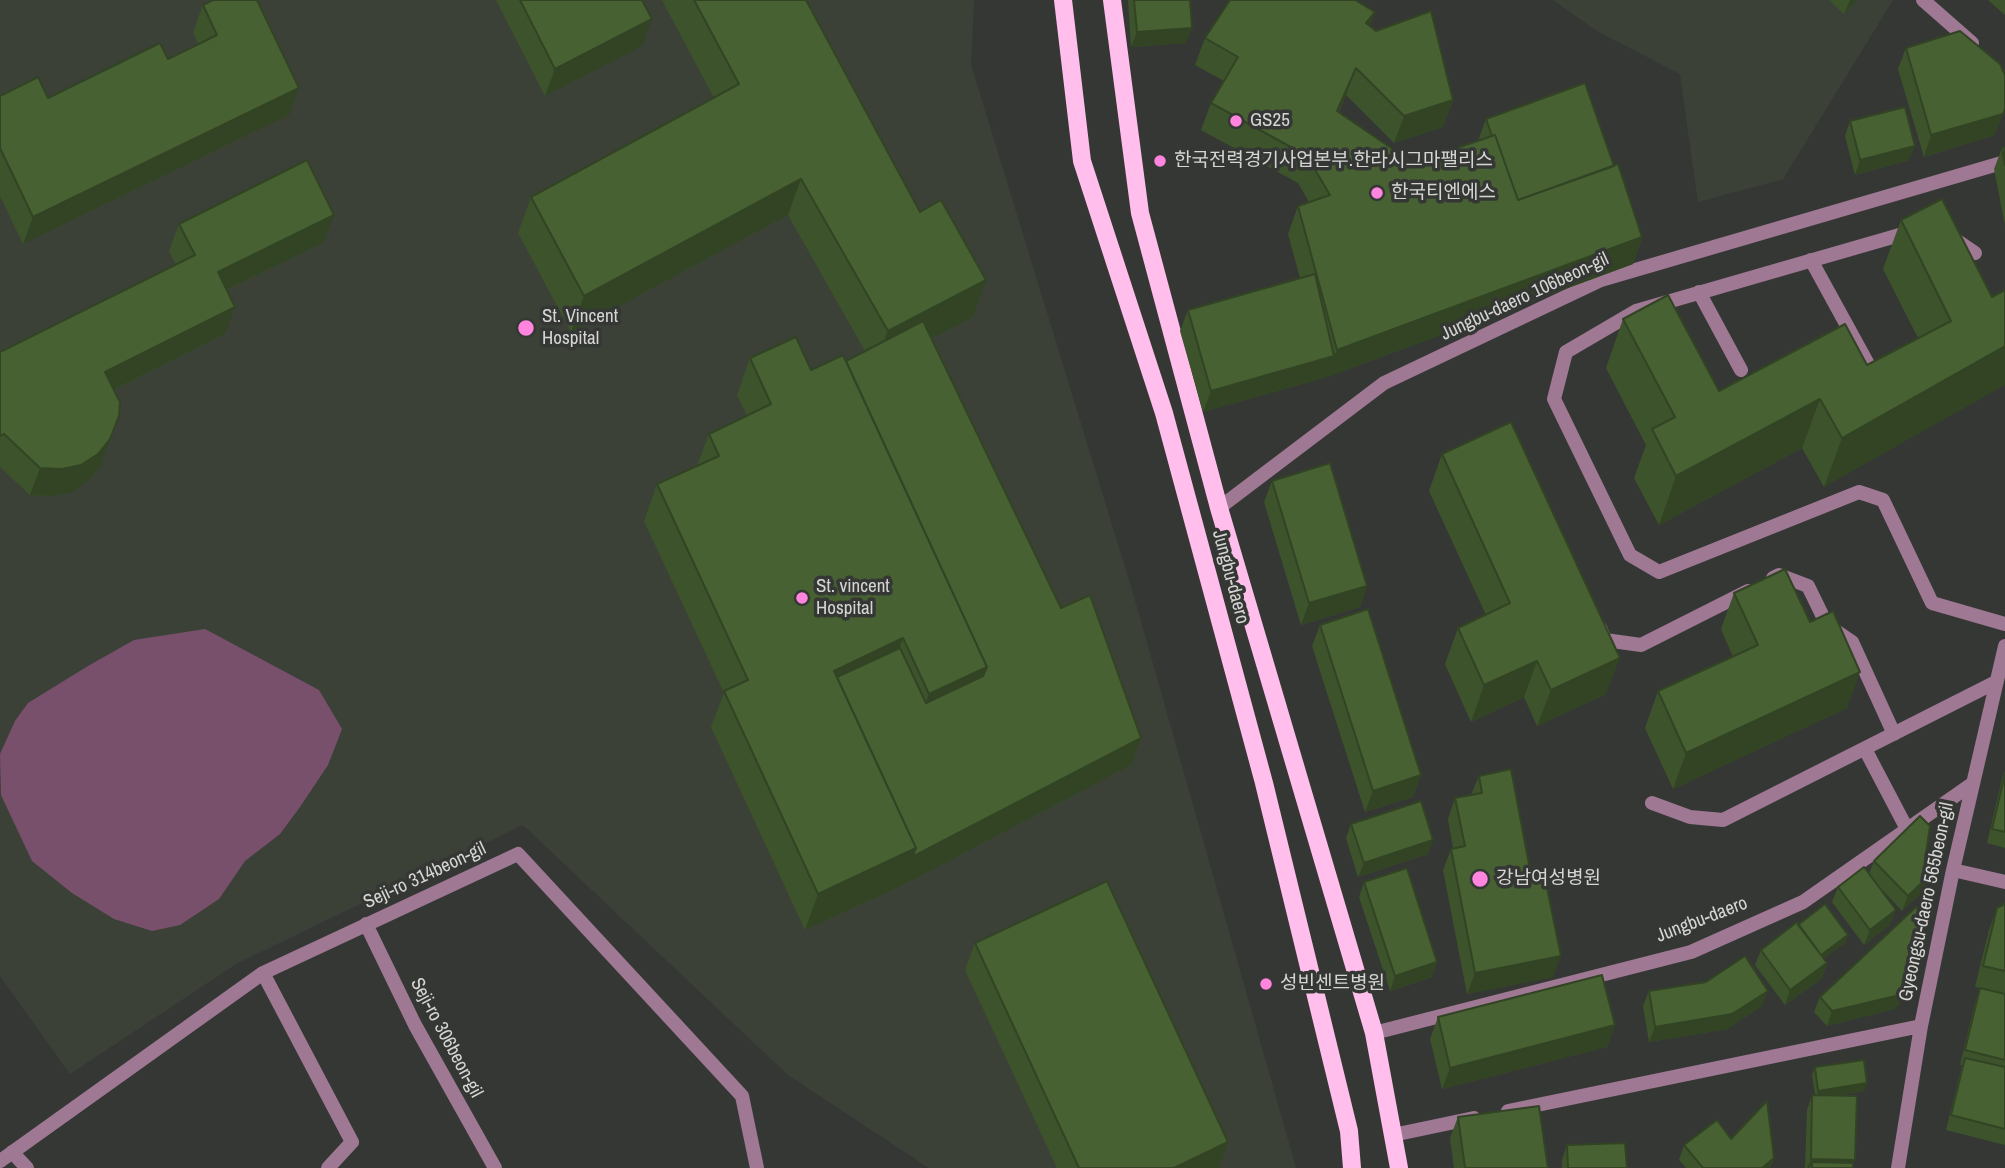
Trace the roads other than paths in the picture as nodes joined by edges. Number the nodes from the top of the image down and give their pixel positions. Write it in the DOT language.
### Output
graph roads {
  1 [pos="1063,0"];
  2 [pos="1112,0"];
  3 [pos="1923,0"];
  4 [pos="1984,54"];
  5 [pos="2005,162"];
  6 [pos="1975,253"];
  7 [pos="1811,260"];
  8 [pos="1699,292"];
  9 [pos="1868,364"];
  10 [pos="1741,370"];
  11 [pos="1219,508"];
  12 [pos="1594,616"];
  13 [pos="2005,624"];
  14 [pos="2005,646"];
  15 [pos="1994,683"];
  16 [pos="1894,734"];
  17 [pos="1865,749"];
  18 [pos="1972,784"];
  19 [pos="1652,803"];
  20 [pos="1907,829"];
  21 [pos="1953,870"];
  22 [pos="2005,882"];
  23 [pos="366,924"];
  24 [pos="263,973"];
  25 [pos="1921,1026"];
  26 [pos="1374,1033"];
  27 [pos="1393,1135"];
  28 [pos="6,1157"];
  29 [pos="27,1168"];
  30 [pos="328,1168"];
  31 [pos="495,1168"];
  32 [pos="757,1168"];
  33 [pos="1352,1168"];
  34 [pos="1399,1168"];
  35 [pos="1898,1168"];
  1 -- 33 [label="main road, Jungbu-daero"];
  2 -- 11 [label="main road, Jungbu-daero"];
  3 -- 4 [label="street"];
  5 -- 11 [label="street, Jungbu-daero 106beon-gil"];
  6 -- 7 [label="street"];
  7 -- 8 [label="street"];
  7 -- 9 [label="street"];
  8 -- 10 [label="street"];
  8 -- 13 [label="street"];
  11 -- 26 [label="main road, Jungbu-daero"];
  12 -- 16 [label="street"];
  14 -- 15 [label="street, Gyeongsu-daero 565beon-gil"];
  15 -- 16 [label="street"];
  15 -- 18 [label="street, Gyeongsu-daero 565beon-gil"];
  16 -- 17 [label="street"];
  17 -- 19 [label="street"];
  17 -- 20 [label="street"];
  18 -- 20 [label="street, Jungbu-daero"];
  18 -- 21 [label="street, Gyeongsu-daero 565beon-gil"];
  20 -- 26 [label="street, Jungbu-daero"];
  21 -- 22 [label="street"];
  21 -- 25 [label="street, Gyeongsu-daero 565beon-gil"];
  23 -- 24 [label="street, Seji-ro 314beon-gil"];
  23 -- 31 [label="street, Seji-ro 306beon-gil"];
  23 -- 32 [label="street, Seji-ro 314beon-gil"];
  24 -- 28 [label="street, Seji-ro 314beon-gil"];
  24 -- 30 [label="street"];
  25 -- 27 [label="street"];
  25 -- 35 [label="street, Gyeongsu-daero 565beon-gil"];
  26 -- 27 [label="main road, Jungbu-daero"];
  27 -- 34 [label="main road, Jungbu-daero"];
  28 -- 29 [label="street, Seji-ro 314beon-gil"];
}
